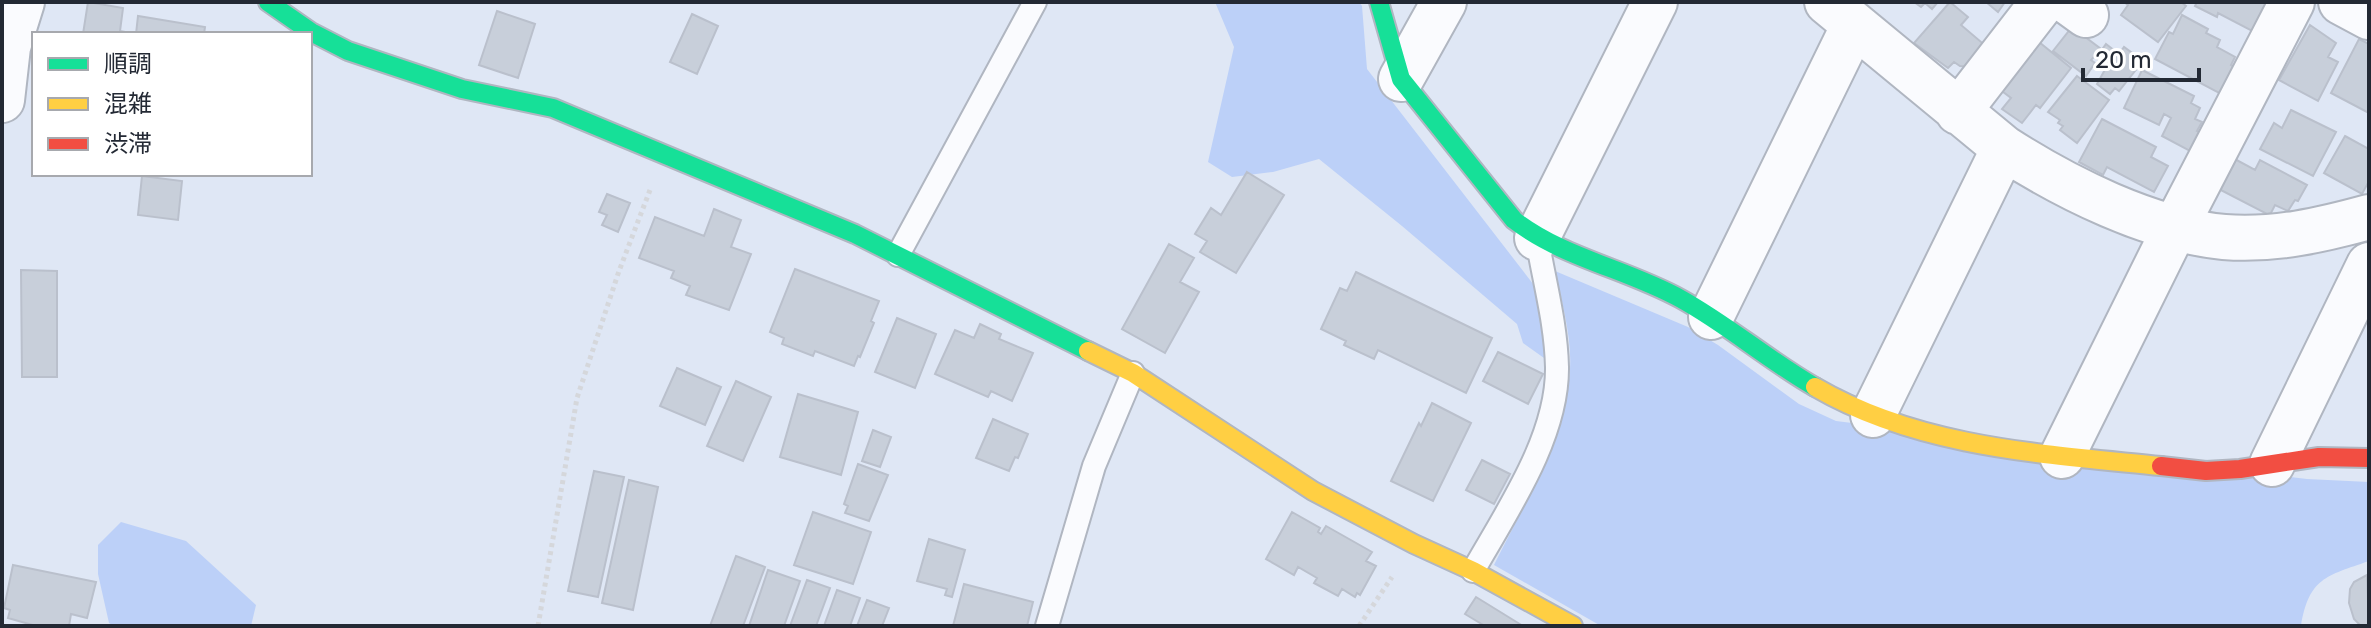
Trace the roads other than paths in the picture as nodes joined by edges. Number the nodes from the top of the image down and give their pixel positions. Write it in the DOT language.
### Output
graph roads {
  1 [pos="22,2"];
  2 [pos="268,2"];
  3 [pos="1035,2"];
  4 [pos="1379,2"];
  5 [pos="1444,2"];
  6 [pos="1655,2"];
  7 [pos="2043,2"];
  8 [pos="2292,2"];
  9 [pos="2341,2"];
  10 [pos="1841,13"];
  11 [pos="2369,17"];
  12 [pos="311,32"];
  13 [pos="312,33"];
  14 [pos="1401,79"];
  15 [pos="2,100"];
  16 [pos="1958,112"];
  17 [pos="2004,148"];
  18 [pos="2369,217"];
  19 [pos="2176,226"];
  20 [pos="1537,238"];
  21 [pos="898,255"];
  22 [pos="2369,265"];
  23 [pos="1711,317"];
  24 [pos="1133,373"];
  25 [pos="1873,415"];
  26 [pos="2062,456"];
  27 [pos="2369,458"];
  28 [pos="2272,464"];
  29 [pos="1473,571"];
  30 [pos="1047,626"];
  31 [pos="1573,626"];
  1 -- 15 [label="street"];
  2 -- 12 [label="street"];
  3 -- 21 [label="lane"];
  4 -- 14 [label="street"];
  5 -- 14 [label="street"];
  6 -- 20 [label="street"];
  7 -- 16 [label="street"];
  8 -- 19 [label="street"];
  9 -- 11 [label="street"];
  10 -- 16 [label="street"];
  10 -- 23 [label="street"];
  13 -- 21 [label="street"];
  14 -- 20 [label="street"];
  16 -- 17 [label="street"];
  17 -- 19 [label="street"];
  17 -- 25 [label="street"];
  18 -- 19 [label="street"];
  19 -- 26 [label="street"];
  20 -- 23 [label="street"];
  20 -- 29 [label="lane"];
  21 -- 24 [label="street"];
  22 -- 28 [label="street"];
  23 -- 25 [label="street"];
  24 -- 29 [label="street"];
  24 -- 30 [label="lane"];
  25 -- 26 [label="street"];
  26 -- 28 [label="street"];
  27 -- 28 [label="street"];
  29 -- 31 [label="street"];
}
